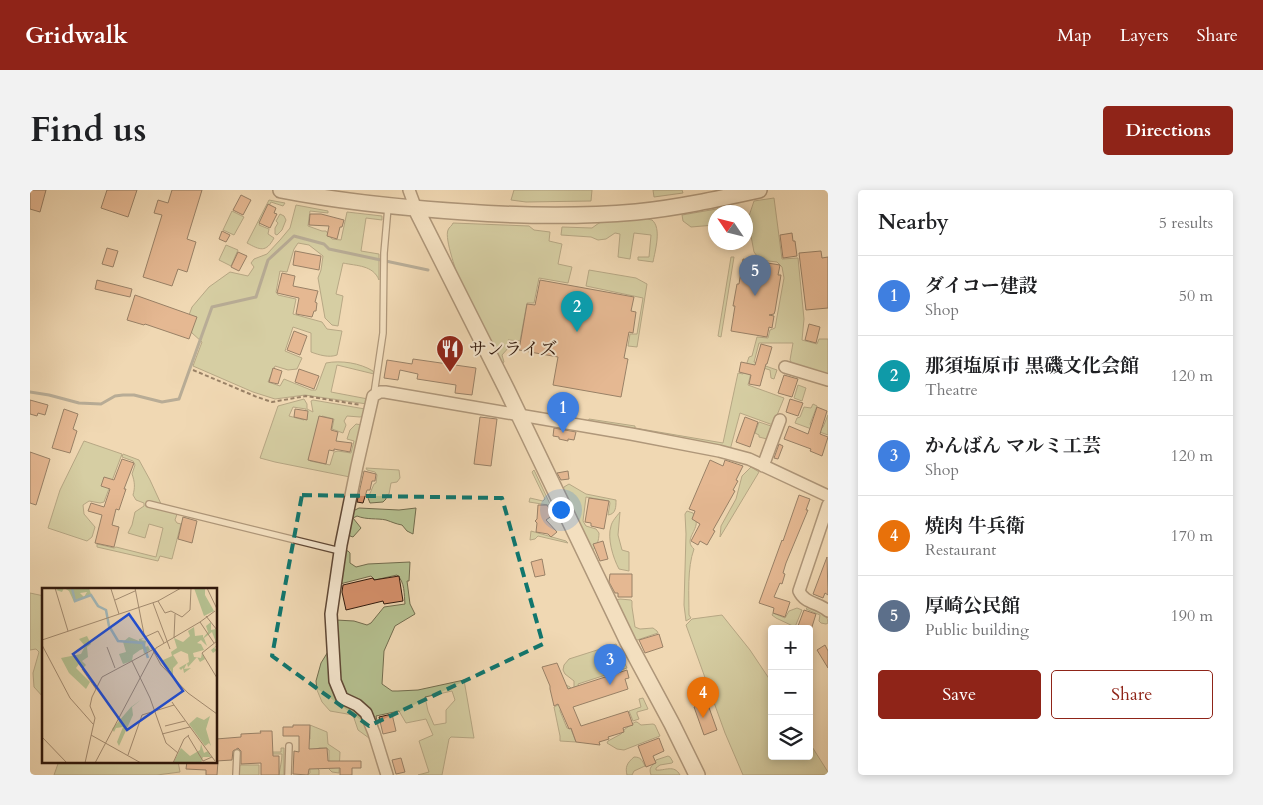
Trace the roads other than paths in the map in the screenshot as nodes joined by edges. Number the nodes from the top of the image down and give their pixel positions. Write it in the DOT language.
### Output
graph roads {
  1 [pos="281,190"];
  2 [pos="409,190"];
  3 [pos="759,190"];
  4 [pos="726,194"];
  5 [pos="388,206"];
  6 [pos="416,209"];
  7 [pos="785,367"];
  8 [pos="828,380"];
  9 [pos="372,402"];
  10 [pos="518,414"];
  11 [pos="780,420"];
  12 [pos="762,466"];
  13 [pos="828,496"];
  14 [pos="149,504"];
  15 [pos="828,506"];
  16 [pos="340,550"];
  17 [pos="828,611"];
  18 [pos="289,746"];
  19 [pos="237,753"];
  20 [pos="236,775"];
  21 [pos="288,775"];
  22 [pos="387,775"];
  23 [pos="697,775"];
  1 -- 5 [label="street"];
  2 -- 6 [label="street"];
  3 -- 4 [label="street"];
  4 -- 6 [label="street"];
  5 -- 6 [label="street"];
  5 -- 9 [label="lane"];
  6 -- 10 [label="street"];
  7 -- 8 [label="street"];
  9 -- 10 [label="street"];
  9 -- 16 [label="street"];
  10 -- 12 [label="street"];
  10 -- 23 [label="street"];
  11 -- 12 [label="street"];
  12 -- 13 [label="street"];
  14 -- 16 [label="lane"];
  15 -- 17 [label="street"];
  16 -- 22 [label="street"];
  18 -- 21 [label="lane"];
  19 -- 20 [label="lane"];
}
